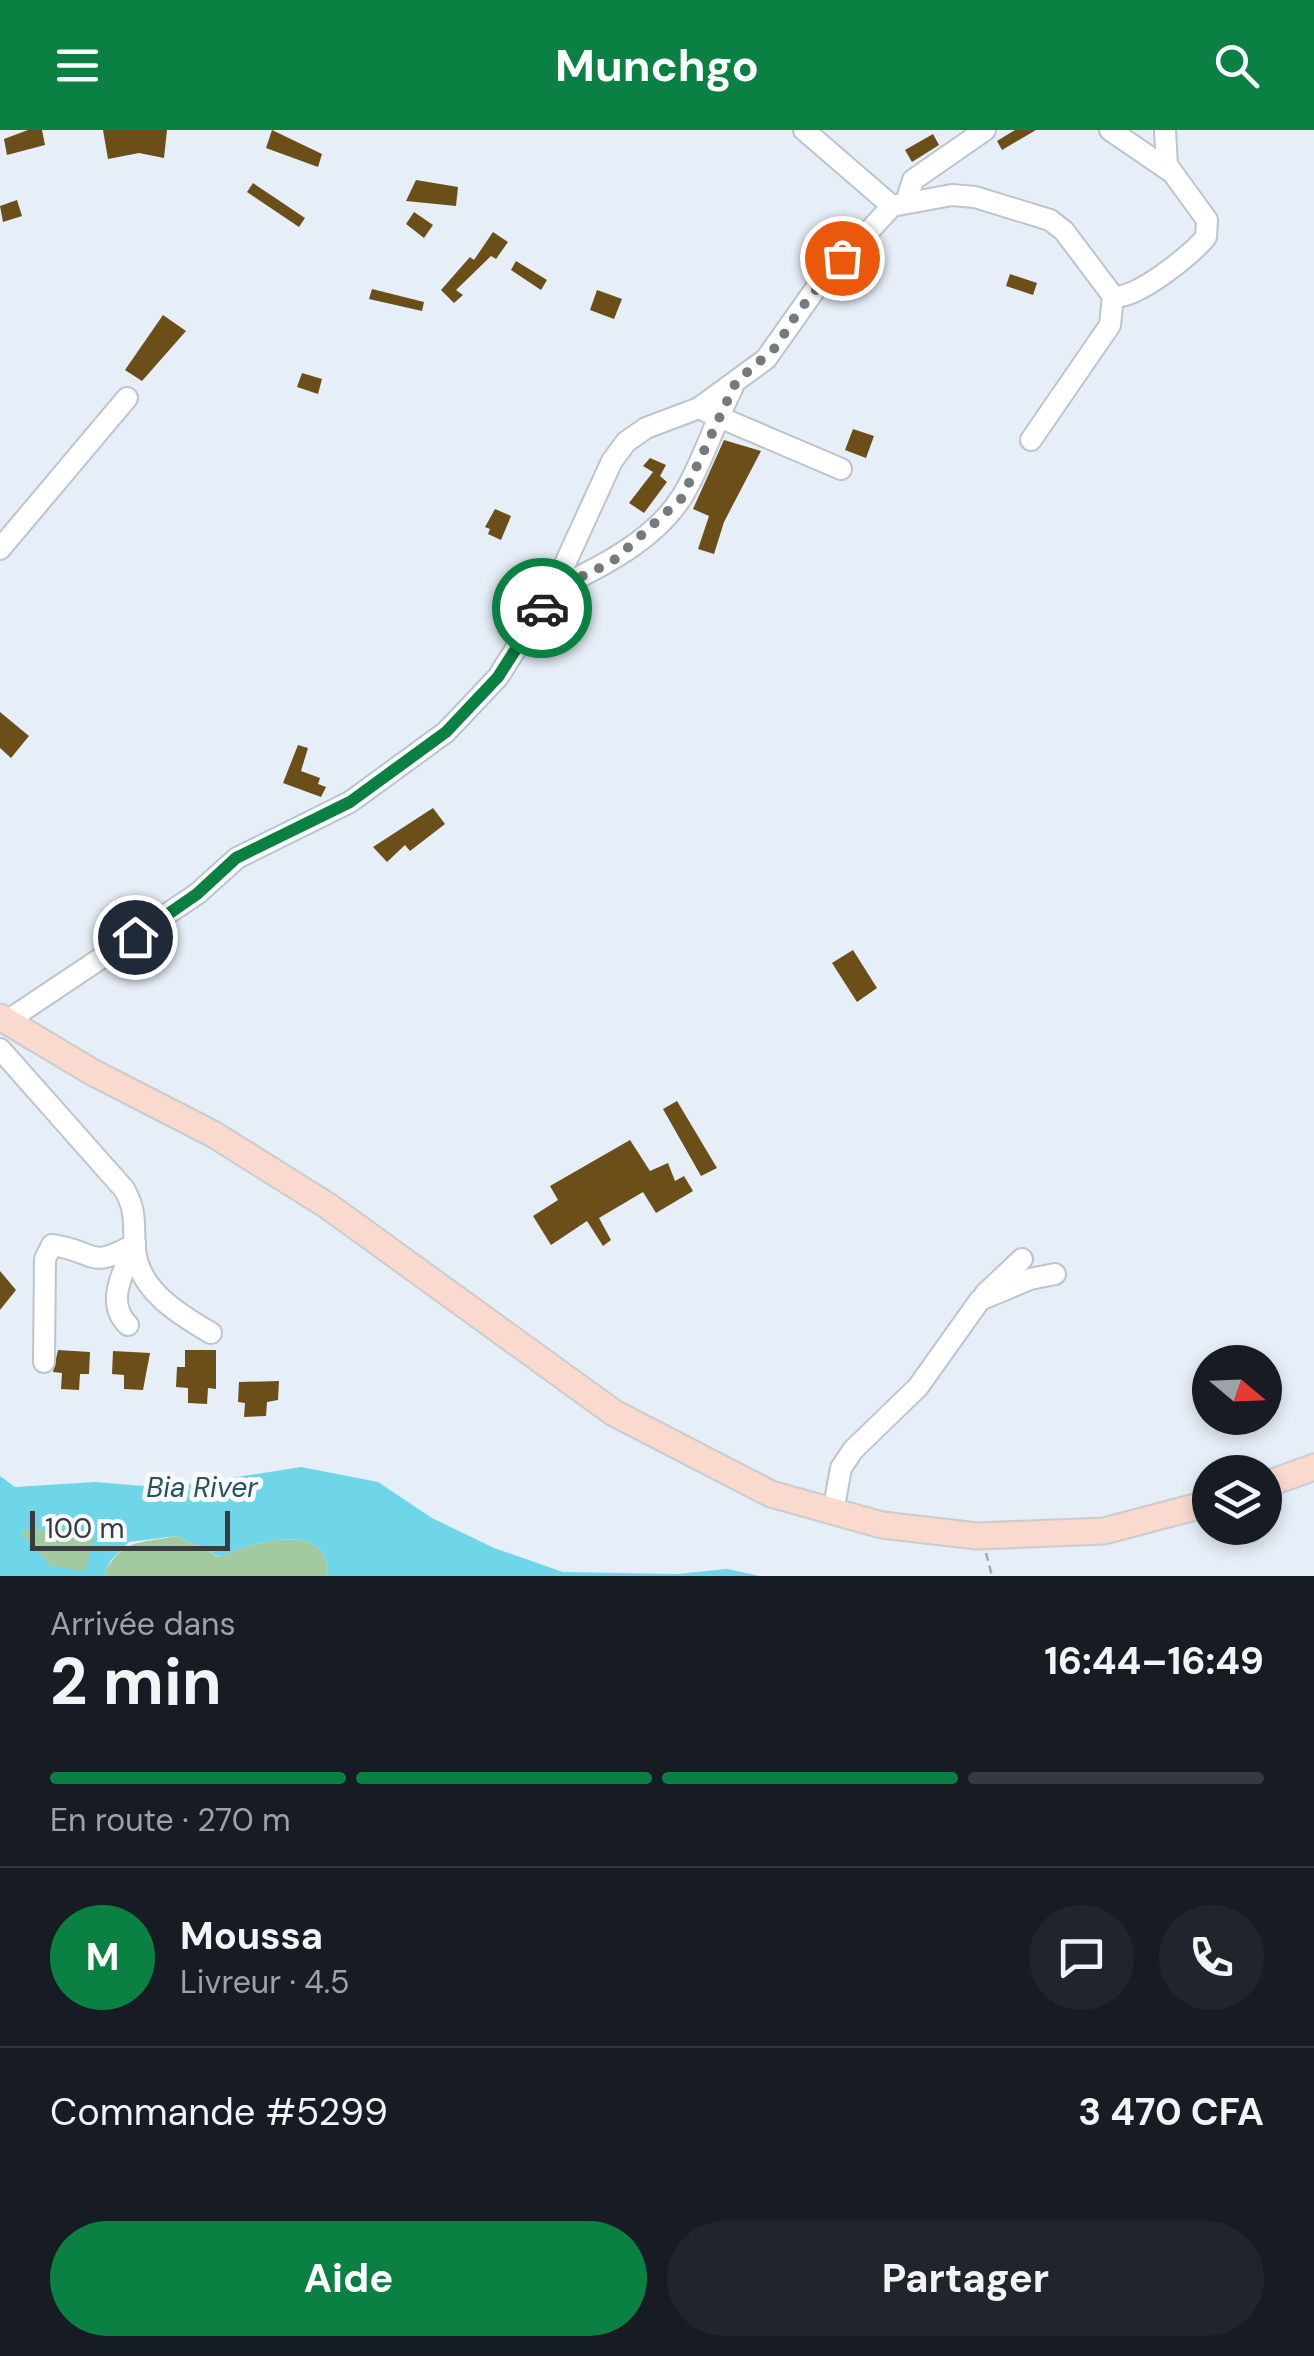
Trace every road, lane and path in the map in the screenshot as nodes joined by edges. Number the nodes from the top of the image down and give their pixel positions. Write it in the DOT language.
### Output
graph roads {
  1 [pos="804,130"];
  2 [pos="985,130"];
  3 [pos="1110,130"];
  4 [pos="1165,130"];
  5 [pos="1170,171"];
  6 [pos="899,204"];
  7 [pos="1113,296"];
  8 [pos="127,398"];
  9 [pos="708,412"];
  10 [pos="1032,440"];
  11 [pos="841,469"];
  12 [pos="0,549"];
  13 [pos="553,590"];
  14 [pos="4,1019"];
  15 [pos="0,1049"];
  16 [pos="135,1244"];
  17 [pos="1022,1259"];
  18 [pos="1055,1274"];
  19 [pos="980,1300"];
  20 [pos="128,1325"];
  21 [pos="211,1333"];
  22 [pos="44,1362"];
  23 [pos="1314,1467"];
  24 [pos="1282,1478"];
  25 [pos="1192,1507"];
  26 [pos="833,1512"];
  1 -- 6 [label="street"];
  2 -- 6 [label="street"];
  3 -- 5 [label="street"];
  4 -- 5 [label="street"];
  5 -- 7 [label="street"];
  6 -- 7 [label="street"];
  6 -- 9 [label="street"];
  7 -- 10 [label="street"];
  8 -- 12 [label="street"];
  9 -- 11 [label="street"];
  9 -- 13 [label="street"];
  9 -- 13 [label="street"];
  13 -- 14 [label="street"];
  14 -- 26 [label="main road"];
  15 -- 16 [label="street"];
  16 -- 20 [label="street"];
  16 -- 21 [label="street"];
  16 -- 22 [label="street"];
  17 -- 19 [label="street"];
  18 -- 19 [label="street"];
  19 -- 26 [label="street"];
  23 -- 24 [label="main road"];
  25 -- 26 [label="main road"];
}
